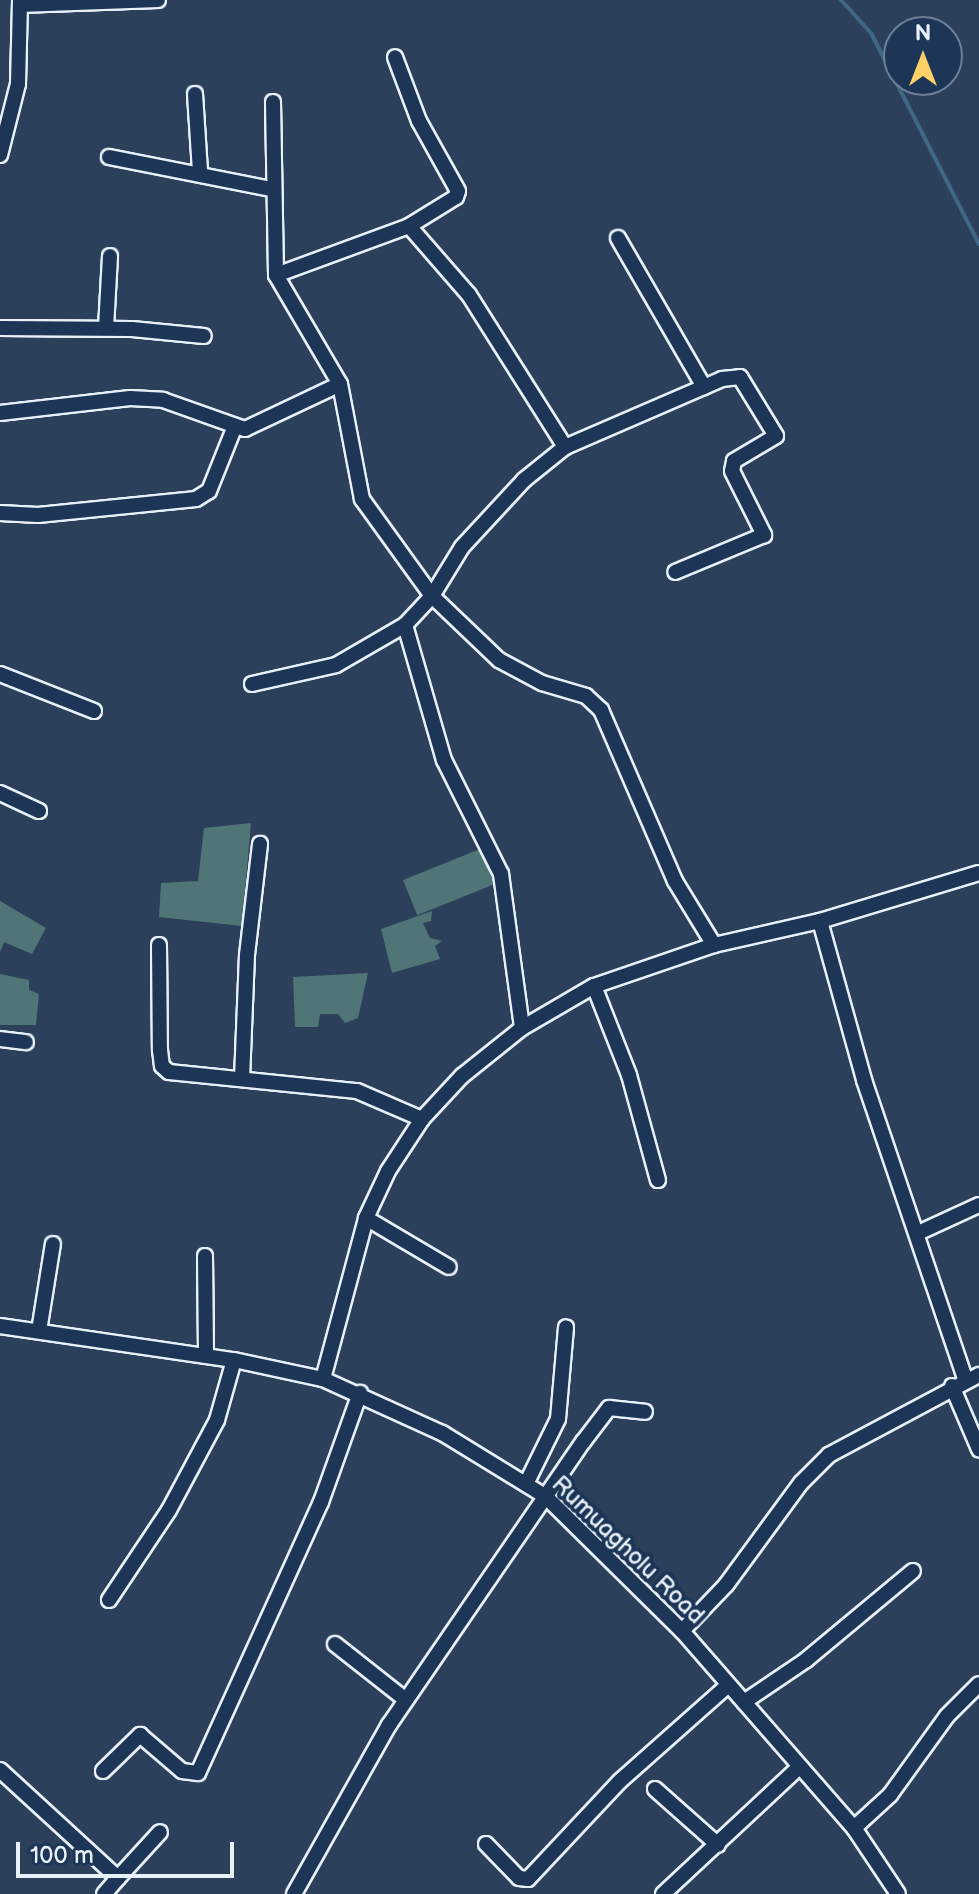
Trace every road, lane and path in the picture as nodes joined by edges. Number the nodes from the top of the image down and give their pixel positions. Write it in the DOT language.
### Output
graph roads {
  1 [pos="158,0"];
  2 [pos="20,2"];
  3 [pos="395,57"];
  4 [pos="195,94"];
  5 [pos="273,102"];
  6 [pos="0,155"];
  7 [pos="109,157"];
  8 [pos="200,172"];
  9 [pos="270,189"];
  10 [pos="409,226"];
  11 [pos="618,238"];
  12 [pos="110,256"];
  13 [pos="276,275"];
  14 [pos="0,328"];
  15 [pos="106,328"];
  16 [pos="204,336"];
  17 [pos="340,384"];
  18 [pos="704,387"];
  19 [pos="0,413"];
  20 [pos="235,426"];
  21 [pos="565,447"];
  22 [pos="0,513"];
  23 [pos="675,572"];
  24 [pos="432,596"];
  25 [pos="405,625"];
  26 [pos="0,674"];
  27 [pos="252,684"];
  28 [pos="94,711"];
  29 [pos="0,793"];
  30 [pos="39,811"];
  31 [pos="260,844"];
  32 [pos="979,873"];
  33 [pos="820,921"];
  34 [pos="159,945"];
  35 [pos="714,945"];
  36 [pos="594,986"];
  37 [pos="522,1028"];
  38 [pos="0,1039"];
  39 [pos="26,1042"];
  40 [pos="242,1079"];
  41 [pos="422,1119"];
  42 [pos="658,1180"];
  43 [pos="979,1205"];
  44 [pos="366,1218"];
  45 [pos="918,1233"];
  46 [pos="53,1244"];
  47 [pos="205,1256"];
  48 [pos="449,1267"];
  49 [pos="0,1326"];
  50 [pos="566,1327"];
  51 [pos="39,1331"];
  52 [pos="206,1356"];
  53 [pos="234,1360"];
  54 [pos="323,1379"];
  55 [pos="966,1381"];
  56 [pos="360,1393"];
  57 [pos="645,1412"];
  58 [pos="979,1449"];
  59 [pos="526,1484"];
  60 [pos="545,1496"];
  61 [pos="913,1571"];
  62 [pos="109,1600"];
  63 [pos="682,1631"];
  64 [pos="335,1644"];
  65 [pos="979,1684"];
  66 [pos="728,1685"];
  67 [pos="406,1700"];
  68 [pos="744,1702"];
  69 [pos="798,1768"];
  70 [pos="0,1770"];
  71 [pos="103,1771"];
  72 [pos="655,1789"];
  73 [pos="854,1828"];
  74 [pos="160,1832"];
  75 [pos="486,1844"];
  76 [pos="718,1845"];
  77 [pos="118,1878"];
  78 [pos="104,1894"];
  79 [pos="294,1894"];
  80 [pos="663,1894"];
  81 [pos="898,1894"];
  1 -- 2 [label="street"];
  2 -- 6 [label="street"];
  3 -- 10 [label="street"];
  4 -- 8 [label="street"];
  5 -- 9 [label="street"];
  7 -- 8 [label="street"];
  8 -- 9 [label="street"];
  9 -- 13 [label="street"];
  10 -- 13 [label="street"];
  10 -- 21 [label="street"];
  11 -- 18 [label="street"];
  12 -- 15 [label="street"];
  13 -- 17 [label="street"];
  14 -- 15 [label="street"];
  15 -- 16 [label="street"];
  17 -- 20 [label="street"];
  17 -- 24 [label="street"];
  18 -- 21 [label="street"];
  18 -- 23 [label="street"];
  19 -- 20 [label="street"];
  20 -- 22 [label="street"];
  21 -- 24 [label="street"];
  24 -- 25 [label="street"];
  24 -- 35 [label="street"];
  25 -- 27 [label="street"];
  25 -- 37 [label="street"];
  26 -- 28 [label="street"];
  29 -- 30 [label="street"];
  31 -- 40 [label="street"];
  32 -- 33 [label="street"];
  33 -- 35 [label="street"];
  33 -- 45 [label="street"];
  34 -- 40 [label="street"];
  35 -- 36 [label="street"];
  36 -- 37 [label="street"];
  36 -- 42 [label="street"];
  37 -- 41 [label="street"];
  38 -- 39 [label="street"];
  40 -- 41 [label="street"];
  41 -- 44 [label="street"];
  43 -- 45 [label="street"];
  44 -- 48 [label="street"];
  44 -- 54 [label="street"];
  45 -- 55 [label="street"];
  46 -- 51 [label="street"];
  47 -- 52 [label="street"];
  49 -- 51 [label="street, Rumuagholu Road"];
  50 -- 59 [label="street"];
  51 -- 52 [label="street, Rumuagholu Road"];
  52 -- 53 [label="street, Rumuagholu Road"];
  53 -- 54 [label="street, Rumuagholu Road"];
  53 -- 62 [label="street"];
  54 -- 56 [label="street, Rumuagholu Road"];
  55 -- 58 [label="street"];
  55 -- 63 [label="street"];
  56 -- 59 [label="street, Rumuagholu Road"];
  56 -- 71 [label="street"];
  57 -- 60 [label="street"];
  59 -- 60 [label="street, Rumuagholu Road"];
  60 -- 63 [label="street, Rumuagholu Road"];
  60 -- 67 [label="street"];
  61 -- 68 [label="street"];
  63 -- 66 [label="street, Rumuagholu Road"];
  64 -- 67 [label="street"];
  65 -- 73 [label="street"];
  66 -- 68 [label="street, Rumuagholu Road"];
  66 -- 75 [label="street"];
  67 -- 79 [label="street"];
  68 -- 69 [label="street, Rumuagholu Road"];
  69 -- 73 [label="street, Rumuagholu Road"];
  69 -- 76 [label="street"];
  70 -- 77 [label="street"];
  72 -- 76 [label="street"];
  73 -- 81 [label="street, Rumuagholu Road"];
  74 -- 77 [label="street"];
  76 -- 80 [label="street"];
  77 -- 78 [label="street"];
}
